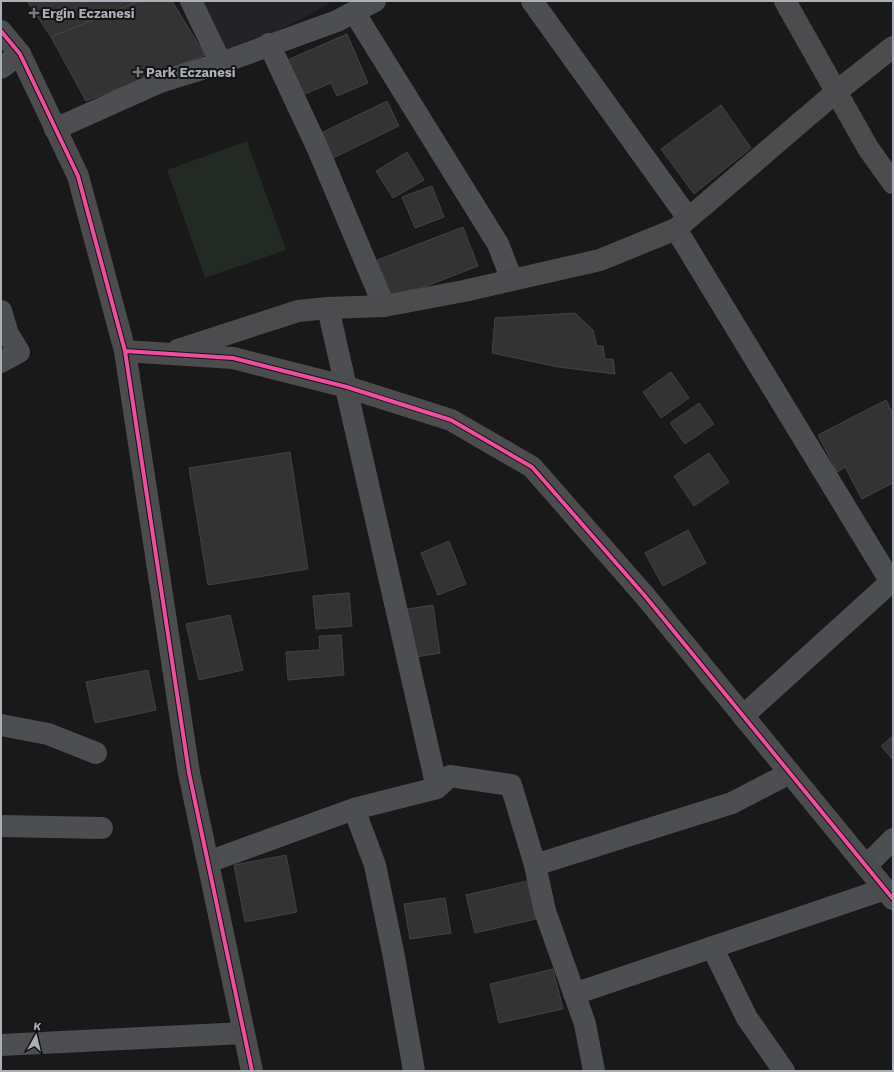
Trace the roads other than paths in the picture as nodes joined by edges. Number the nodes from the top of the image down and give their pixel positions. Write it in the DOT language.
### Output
graph roads {
  1 [pos="191,1"];
  2 [pos="375,1"];
  3 [pos="532,1"];
  4 [pos="785,1"];
  5 [pos="354,12"];
  6 [pos="1,30"];
  7 [pos="269,44"];
  8 [pos="893,47"];
  9 [pos="20,54"];
  10 [pos="221,63"];
  11 [pos="1,68"];
  12 [pos="836,92"];
  13 [pos="56,129"];
  14 [pos="893,184"];
  15 [pos="682,223"];
  16 [pos="512,280"];
  17 [pos="384,306"];
  18 [pos="328,308"];
  19 [pos="1,311"];
  20 [pos="125,352"];
  21 [pos="166,354"];
  22 [pos="1,362"];
  23 [pos="347,387"];
  24 [pos="892,581"];
  25 [pos="743,716"];
  26 [pos="1,725"];
  27 [pos="96,753"];
  28 [pos="790,773"];
  29 [pos="438,788"];
  30 [pos="354,809"];
  31 [pos="1,826"];
  32 [pos="102,828"];
  33 [pos="893,839"];
  34 [pos="208,862"];
  35 [pos="535,865"];
  36 [pos="866,866"];
  37 [pos="889,894"];
  38 [pos="712,947"];
  39 [pos="574,994"];
  40 [pos="244,1033"];
  41 [pos="1,1044"];
  42 [pos="252,1071"];
  43 [pos="414,1071"];
  44 [pos="594,1071"];
  45 [pos="784,1071"];
  1 -- 10 [label="street"];
  2 -- 5 [label="street"];
  3 -- 15 [label="street"];
  4 -- 12 [label="street"];
  5 -- 7 [label="street"];
  5 -- 16 [label="street"];
  6 -- 9 [label="street"];
  7 -- 10 [label="street"];
  7 -- 17 [label="street"];
  8 -- 12 [label="street"];
  9 -- 11 [label="street"];
  9 -- 13 [label="street"];
  10 -- 13 [label="street"];
  12 -- 14 [label="street"];
  12 -- 15 [label="street"];
  13 -- 20 [label="street"];
  15 -- 16 [label="street"];
  15 -- 24 [label="street"];
  16 -- 17 [label="street"];
  17 -- 18 [label="street"];
  18 -- 21 [label="street"];
  18 -- 23 [label="street"];
  19 -- 22 [label="street"];
  20 -- 21 [label="street"];
  20 -- 34 [label="street"];
  21 -- 23 [label="street"];
  23 -- 25 [label="street"];
  23 -- 29 [label="street"];
  24 -- 25 [label="street"];
  25 -- 28 [label="street"];
  26 -- 27 [label="street"];
  28 -- 35 [label="street"];
  28 -- 36 [label="street"];
  29 -- 30 [label="street"];
  29 -- 35 [label="street"];
  30 -- 34 [label="street"];
  30 -- 43 [label="street"];
  31 -- 32 [label="street"];
  33 -- 36 [label="street"];
  34 -- 40 [label="street"];
  35 -- 39 [label="street"];
  36 -- 37 [label="street"];
  37 -- 38 [label="street"];
  38 -- 39 [label="street"];
  38 -- 45 [label="street"];
  39 -- 44 [label="street"];
  40 -- 41 [label="street"];
  40 -- 42 [label="street"];
}
